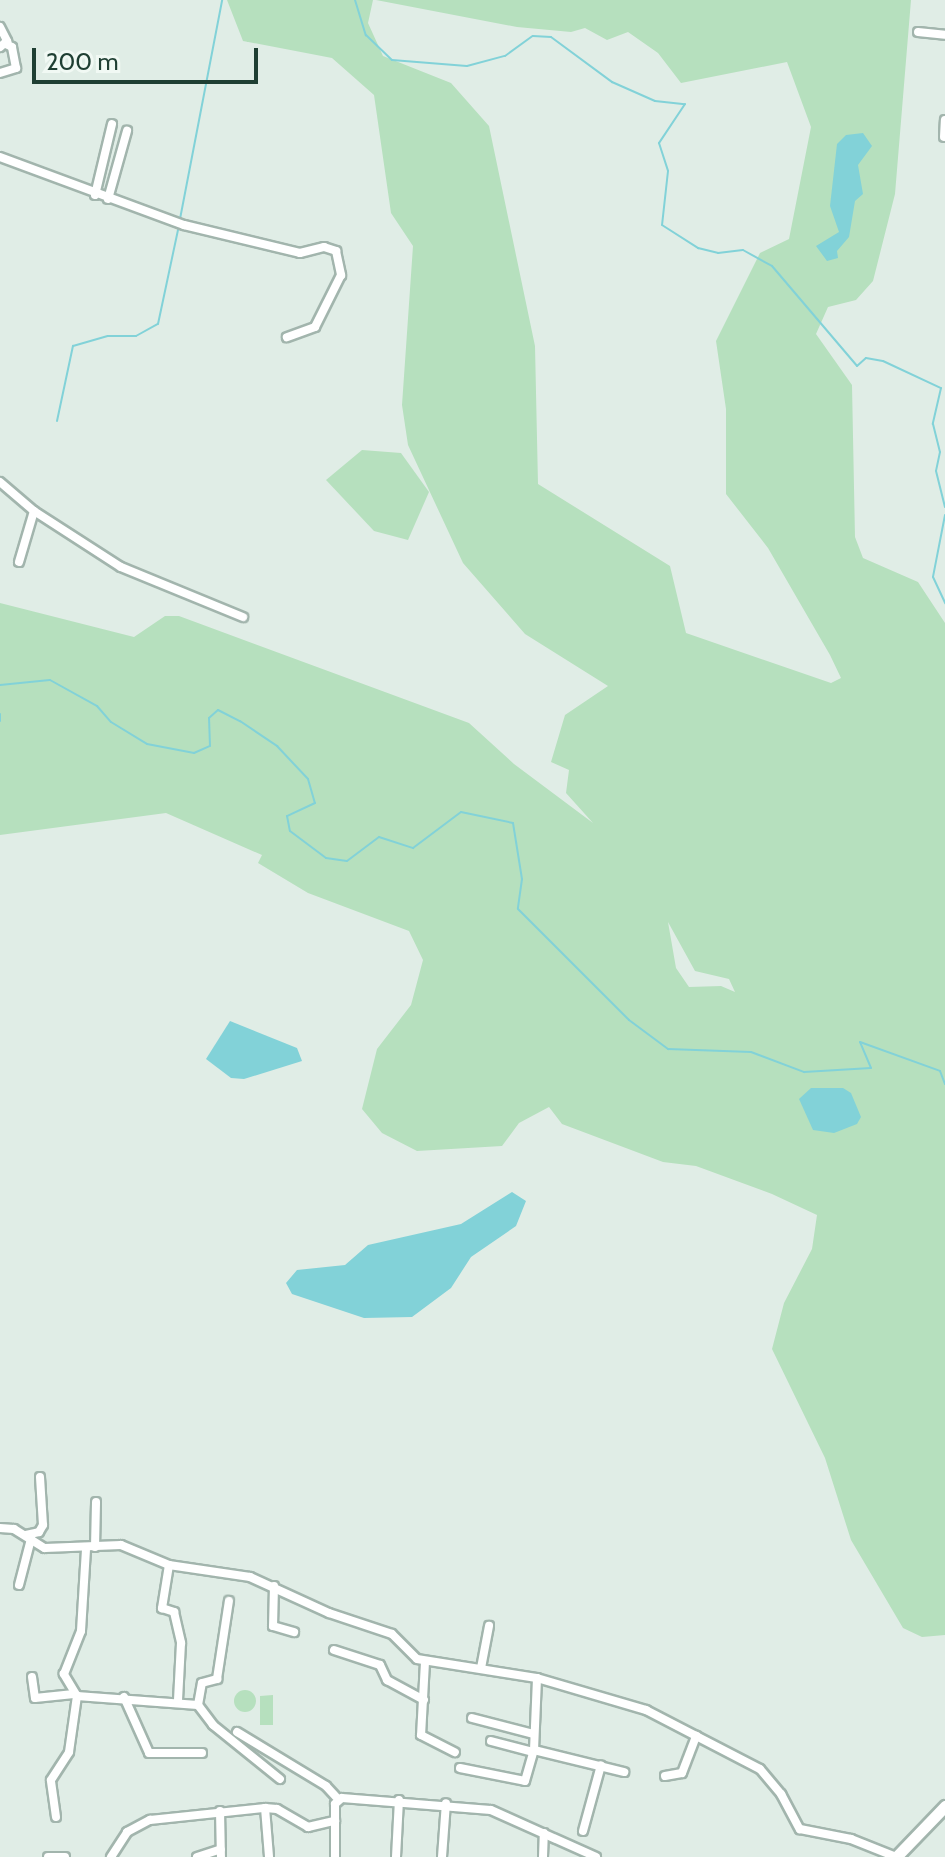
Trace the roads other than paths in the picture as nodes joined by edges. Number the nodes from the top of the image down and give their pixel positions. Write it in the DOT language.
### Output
graph roads {
  1 [pos="0,27"];
  2 [pos="918,32"];
  3 [pos="945,35"];
  4 [pos="3,46"];
  5 [pos="0,73"];
  6 [pos="945,120"];
  7 [pos="112,124"];
  8 [pos="127,131"];
  9 [pos="944,137"];
  10 [pos="0,157"];
  11 [pos="0,167"];
  12 [pos="19,167"];
  13 [pos="95,195"];
  14 [pos="108,199"];
  15 [pos="287,337"];
  16 [pos="0,482"];
  17 [pos="34,511"];
  18 [pos="19,562"];
  19 [pos="243,617"];
  20 [pos="40,1477"];
  21 [pos="96,1502"];
  22 [pos="0,1528"];
  23 [pos="28,1537"];
  24 [pos="91,1549"];
  25 [pos="169,1565"];
  26 [pos="19,1585"];
  27 [pos="274,1586"];
  28 [pos="229,1601"];
  29 [pos="489,1626"];
  30 [pos="294,1632"];
  31 [pos="334,1650"];
  32 [pos="425,1662"];
  33 [pos="481,1668"];
  34 [pos="32,1677"];
  35 [pos="537,1678"];
  36 [pos="76,1695"];
  37 [pos="124,1697"];
  38 [pos="424,1700"];
  39 [pos="178,1701"];
  40 [pos="198,1705"];
  41 [pos="472,1718"];
  42 [pos="237,1732"];
  43 [pos="534,1734"];
  44 [pos="696,1736"];
  45 [pos="491,1741"];
  46 [pos="534,1751"];
  47 [pos="455,1752"];
  48 [pos="202,1753"];
  49 [pos="601,1765"];
  50 [pos="460,1768"];
  51 [pos="624,1772"];
  52 [pos="665,1776"];
  53 [pos="280,1779"];
  54 [pos="338,1799"];
  55 [pos="399,1800"];
  56 [pos="446,1803"];
  57 [pos="945,1806"];
  58 [pos="265,1808"];
  59 [pos="220,1811"];
  60 [pos="56,1817"];
  61 [pos="335,1821"];
  62 [pos="583,1831"];
  63 [pos="544,1833"];
  64 [pos="221,1853"];
  65 [pos="48,1857"];
  66 [pos="65,1857"];
  67 [pos="111,1857"];
  68 [pos="197,1857"];
  69 [pos="269,1857"];
  70 [pos="335,1857"];
  71 [pos="396,1857"];
  72 [pos="442,1857"];
  73 [pos="543,1857"];
  74 [pos="596,1857"];
  75 [pos="896,1857"];
  1 -- 4 [label="street"];
  2 -- 3 [label="street"];
  4 -- 5 [label="street"];
  6 -- 9 [label="street"];
  7 -- 13 [label="street"];
  8 -- 14 [label="street"];
  10 -- 12 [label="street"];
  11 -- 12 [label="street"];
  12 -- 13 [label="street"];
  13 -- 14 [label="street"];
  14 -- 15 [label="street"];
  16 -- 17 [label="street"];
  17 -- 18 [label="street"];
  17 -- 19 [label="street"];
  20 -- 23 [label="street"];
  21 -- 24 [label="street"];
  22 -- 23 [label="street"];
  23 -- 24 [label="street"];
  23 -- 26 [label="street"];
  24 -- 25 [label="street"];
  24 -- 36 [label="street"];
  25 -- 27 [label="street"];
  25 -- 39 [label="street"];
  27 -- 30 [label="street"];
  27 -- 32 [label="street"];
  28 -- 40 [label="street"];
  29 -- 33 [label="street"];
  31 -- 38 [label="street"];
  32 -- 33 [label="street"];
  32 -- 38 [label="street"];
  33 -- 35 [label="street"];
  34 -- 36 [label="street"];
  35 -- 43 [label="street"];
  35 -- 44 [label="street"];
  36 -- 37 [label="street"];
  36 -- 60 [label="street"];
  37 -- 39 [label="street"];
  37 -- 48 [label="street"];
  38 -- 47 [label="street"];
  39 -- 40 [label="street"];
  40 -- 53 [label="street"];
  41 -- 43 [label="street"];
  42 -- 54 [label="street"];
  43 -- 46 [label="street"];
  44 -- 52 [label="street"];
  44 -- 75 [label="street"];
  45 -- 46 [label="street"];
  46 -- 49 [label="street"];
  46 -- 50 [label="street"];
  49 -- 51 [label="street"];
  49 -- 62 [label="street"];
  54 -- 55 [label="street"];
  54 -- 61 [label="street"];
  55 -- 56 [label="street"];
  55 -- 71 [label="street"];
  56 -- 63 [label="street"];
  56 -- 72 [label="street"];
  57 -- 75 [label="main road"];
  58 -- 59 [label="street"];
  58 -- 61 [label="street"];
  58 -- 69 [label="street"];
  59 -- 64 [label="street"];
  59 -- 67 [label="street"];
  61 -- 70 [label="street"];
  63 -- 73 [label="street"];
  63 -- 74 [label="street"];
  64 -- 68 [label="street"];
  65 -- 66 [label="street"];
}
